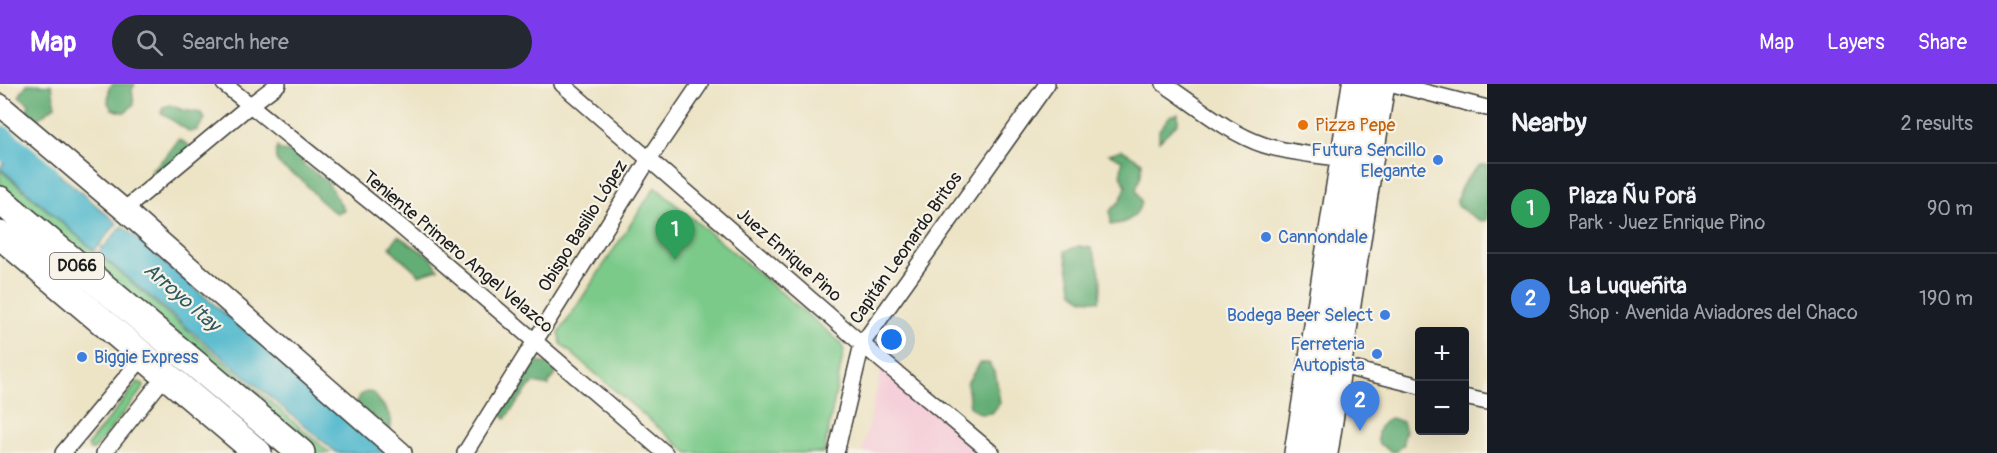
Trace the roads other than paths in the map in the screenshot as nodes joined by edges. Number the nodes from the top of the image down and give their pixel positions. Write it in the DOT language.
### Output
graph roads {
  1 [pos="224,84"];
  2 [pos="278,84"];
  3 [pos="562,84"];
  4 [pos="700,84"];
  5 [pos="1047,84"];
  6 [pos="1164,84"];
  7 [pos="1356,84"];
  8 [pos="1381,84"];
  9 [pos="1393,84"];
  10 [pos="0,105"];
  11 [pos="249,106"];
  12 [pos="1487,108"];
  13 [pos="649,159"];
  14 [pos="1343,159"];
  15 [pos="0,200"];
  16 [pos="124,210"];
  17 [pos="0,235"];
  18 [pos="155,332"];
  19 [pos="534,340"];
  20 [pos="862,344"];
  21 [pos="182,354"];
  22 [pos="143,357"];
  23 [pos="1337,365"];
  24 [pos="165,376"];
  25 [pos="1415,385"];
  26 [pos="1469,398"];
  27 [pos="1487,402"];
  28 [pos="65,451"];
  29 [pos="104,453"];
  30 [pos="258,453"];
  31 [pos="301,453"];
  32 [pos="401,453"];
  33 [pos="465,453"];
  34 [pos="665,453"];
  35 [pos="836,453"];
  36 [pos="992,453"];
  37 [pos="1298,453"];
  38 [pos="1324,453"];
  1 -- 11 [label="street, Teniente Primero Angel Velazco"];
  2 -- 11 [label="street"];
  3 -- 13 [label="street, Juez Enrique Pino"];
  4 -- 13 [label="street, Obispo Basilio López"];
  5 -- 20 [label="street, Capitán Leonardo Britos"];
  6 -- 14 [label="street"];
  7 -- 14 [label="highway"];
  8 -- 23 [label="highway"];
  9 -- 12 [label="street"];
  10 -- 16 [label="main road"];
  11 -- 16 [label="street"];
  11 -- 19 [label="street, Teniente Primero Angel Velazco"];
  13 -- 19 [label="street, Obispo Basilio López"];
  13 -- 20 [label="street, Juez Enrique Pino"];
  14 -- 37 [label="highway"];
  15 -- 18 [label="highway, D066"];
  16 -- 32 [label="main road"];
  17 -- 22 [label="highway, D066"];
  18 -- 21 [label="highway, D066"];
  18 -- 22 [label="street"];
  19 -- 33 [label="street, Obispo Basilio López"];
  19 -- 34 [label="street, Teniente Primero Angel Velazco"];
  20 -- 35 [label="street, Capitán Leonardo Britos"];
  20 -- 36 [label="street, Juez Enrique Pino"];
  21 -- 24 [label="street"];
  21 -- 31 [label="highway, D066"];
  22 -- 24 [label="highway, D066"];
  22 -- 28 [label="street"];
  23 -- 25 [label="street"];
  23 -- 38 [label="highway"];
  24 -- 29 [label="street"];
  24 -- 30 [label="highway, D066"];
  26 -- 27 [label="street"];
}
